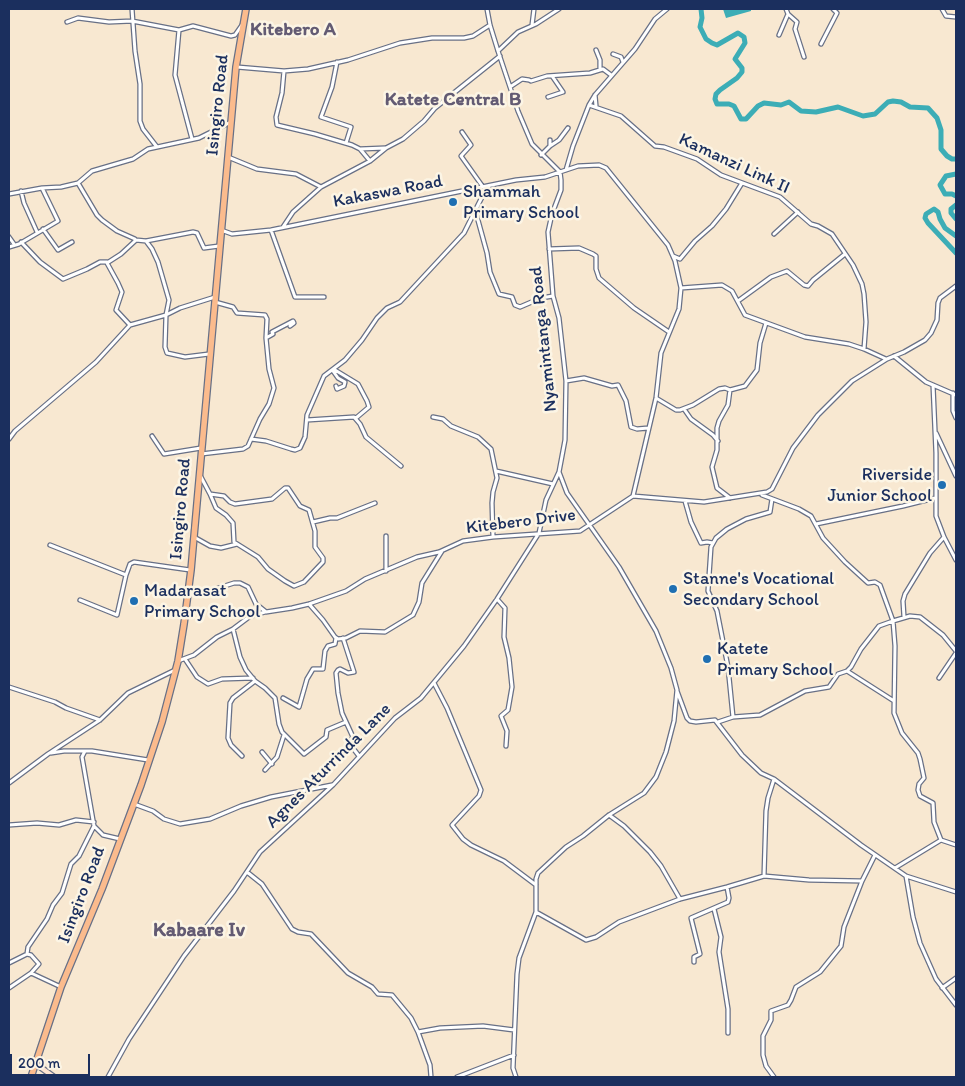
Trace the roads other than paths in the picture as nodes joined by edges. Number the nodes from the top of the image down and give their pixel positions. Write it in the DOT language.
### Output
graph roads {
  1 [pos="132,9"];
  2 [pos="246,9"];
  3 [pos="487,9"];
  4 [pos="534,9"];
  5 [pos="559,9"];
  6 [pos="667,9"];
  7 [pos="786,9"];
  8 [pos="834,9"];
  9 [pos="942,9"];
  10 [pos="788,14"];
  11 [pos="956,17"];
  12 [pos="132,21"];
  13 [pos="67,22"];
  14 [pos="243,25"];
  15 [pos="490,25"];
  16 [pos="532,26"];
  17 [pos="179,30"];
  18 [pos="779,35"];
  19 [pos="821,44"];
  20 [pos="596,50"];
  21 [pos="498,51"];
  22 [pos="613,54"];
  23 [pos="500,56"];
  24 [pos="804,57"];
  25 [pos="337,62"];
  26 [pos="623,62"];
  27 [pos="236,67"];
  28 [pos="600,70"];
  29 [pos="284,71"];
  30 [pos="611,75"];
  31 [pos="551,76"];
  32 [pos="510,87"];
  33 [pos="595,95"];
  34 [pos="548,97"];
  35 [pos="589,105"];
  36 [pos="596,106"];
  37 [pos="231,121"];
  38 [pos="568,128"];
  39 [pos="462,132"];
  40 [pos="192,139"];
  41 [pos="550,140"];
  42 [pos="346,143"];
  43 [pos="550,146"];
  44 [pos="157,147"];
  45 [pos="386,148"];
  46 [pos="360,149"];
  47 [pos="541,155"];
  48 [pos="228,157"];
  49 [pos="370,161"];
  50 [pos="566,170"];
  51 [pos="560,172"];
  52 [pos="78,183"];
  53 [pos="742,183"];
  54 [pos="321,187"];
  55 [pos="485,187"];
  56 [pos="42,188"];
  57 [pos="21,191"];
  58 [pos="9,194"];
  59 [pos="476,212"];
  60 [pos="798,212"];
  61 [pos="283,227"];
  62 [pos="43,229"];
  63 [pos="221,229"];
  64 [pos="271,230"];
  65 [pos="37,232"];
  66 [pos="774,234"];
  67 [pos="9,236"];
  68 [pos="136,240"];
  69 [pos="146,241"];
  70 [pos="21,242"];
  71 [pos="72,242"];
  72 [pos="14,244"];
  73 [pos="219,246"];
  74 [pos="9,247"];
  75 [pos="549,248"];
  76 [pos="845,254"];
  77 [pos="673,256"];
  78 [pos="107,262"];
  79 [pos="956,286"];
  80 [pos="681,288"];
  81 [pos="553,296"];
  82 [pos="324,297"];
  83 [pos="214,299"];
  84 [pos="738,301"];
  85 [pos="166,315"];
  86 [pos="766,323"];
  87 [pos="130,325"];
  88 [pos="290,326"];
  89 [pos="669,332"];
  90 [pos="266,338"];
  91 [pos="864,348"];
  92 [pos="209,354"];
  93 [pos="894,356"];
  94 [pos="887,359"];
  95 [pos="334,370"];
  96 [pos="566,381"];
  97 [pos="932,385"];
  98 [pos="336,386"];
  99 [pos="730,390"];
  100 [pos="955,394"];
  101 [pos="656,398"];
  102 [pos="684,409"];
  103 [pos="433,417"];
  104 [pos="356,418"];
  105 [pos="956,418"];
  106 [pos="307,420"];
  107 [pos="648,428"];
  108 [pos="934,428"];
  109 [pos="152,436"];
  110 [pos="9,439"];
  111 [pos="251,440"];
  112 [pos="718,441"];
  113 [pos="200,451"];
  114 [pos="401,466"];
  115 [pos="496,471"];
  116 [pos="559,472"];
  117 [pos="199,474"];
  118 [pos="956,476"];
  119 [pos="553,484"];
  120 [pos="210,494"];
  121 [pos="762,494"];
  122 [pos="633,496"];
  123 [pos="936,498"];
  124 [pos="731,499"];
  125 [pos="772,499"];
  126 [pos="685,501"];
  127 [pos="375,503"];
  128 [pos="313,522"];
  129 [pos="816,524"];
  130 [pos="590,526"];
  131 [pos="539,534"];
  132 [pos="386,536"];
  133 [pos="944,537"];
  134 [pos="194,538"];
  135 [pos="493,538"];
  136 [pos="713,543"];
  137 [pos="237,544"];
  138 [pos="50,545"];
  139 [pos="443,550"];
  140 [pos="956,560"];
  141 [pos="191,570"];
  142 [pos="386,570"];
  143 [pos="126,575"];
  144 [pos="189,587"];
  145 [pos="498,599"];
  146 [pos="80,600"];
  147 [pos="308,604"];
  148 [pos="266,612"];
  149 [pos="904,617"];
  150 [pos="893,621"];
  151 [pos="233,629"];
  152 [pos="336,638"];
  153 [pos="342,638"];
  154 [pos="956,652"];
  155 [pos="185,659"];
  156 [pos="178,661"];
  157 [pos="176,669"];
  158 [pos="847,671"];
  159 [pos="939,678"];
  160 [pos="254,680"];
  161 [pos="434,683"];
  162 [pos="9,686"];
  163 [pos="676,690"];
  164 [pos="284,698"];
  165 [pos="894,701"];
  166 [pos="734,717"];
  167 [pos="100,720"];
  168 [pos="346,722"];
  169 [pos="718,722"];
  170 [pos="284,734"];
  171 [pos="506,746"];
  172 [pos="85,751"];
  173 [pos="262,752"];
  174 [pos="48,754"];
  175 [pos="242,756"];
  176 [pos="359,756"];
  177 [pos="149,760"];
  178 [pos="272,764"];
  179 [pos="264,770"];
  180 [pos="774,779"];
  181 [pos="9,783"];
  182 [pos="333,785"];
  183 [pos="133,804"];
  184 [pos="609,815"];
  185 [pos="94,824"];
  186 [pos="9,825"];
  187 [pos="120,839"];
  188 [pos="941,840"];
  189 [pos="956,844"];
  190 [pos="875,855"];
  191 [pos="895,868"];
  192 [pos="246,872"];
  193 [pos="764,876"];
  194 [pos="906,876"];
  195 [pos="862,881"];
  196 [pos="536,886"];
  197 [pos="727,887"];
  198 [pos="956,892"];
  199 [pos="680,899"];
  200 [pos="714,909"];
  201 [pos="536,912"];
  202 [pos="27,954"];
  203 [pos="694,962"];
  204 [pos="9,963"];
  205 [pos="31,972"];
  206 [pos="956,978"];
  207 [pos="61,987"];
  208 [pos="9,988"];
  209 [pos="942,988"];
  210 [pos="956,1004"];
  211 [pos="514,1030"];
  212 [pos="418,1032"];
  213 [pos="728,1033"];
  214 [pos="514,1055"];
  215 [pos="36,1064"];
  216 [pos="31,1077"];
  217 [pos="54,1077"];
  218 [pos="108,1077"];
  219 [pos="431,1077"];
  220 [pos="457,1077"];
  221 [pos="516,1077"];
  222 [pos="774,1077"];
  1 -- 12 [label="street"];
  2 -- 14 [label="main road, Isingiro Road"];
  3 -- 15 [label="street"];
  4 -- 16 [label="street"];
  5 -- 16 [label="street"];
  6 -- 26 [label="street"];
  7 -- 10 [label="street"];
  8 -- 19 [label="street"];
  9 -- 11 [label="street"];
  10 -- 18 [label="street"];
  10 -- 24 [label="street"];
  12 -- 13 [label="street"];
  12 -- 17 [label="street"];
  12 -- 44 [label="street"];
  14 -- 17 [label="street"];
  14 -- 27 [label="main road, Isingiro Road"];
  15 -- 21 [label="street"];
  15 -- 25 [label="street"];
  16 -- 21 [label="street"];
  17 -- 40 [label="street"];
  20 -- 28 [label="street"];
  21 -- 23 [label="street"];
  22 -- 26 [label="street"];
  23 -- 32 [label="street"];
  23 -- 45 [label="street"];
  25 -- 29 [label="street"];
  25 -- 42 [label="street"];
  26 -- 30 [label="street"];
  27 -- 29 [label="street"];
  27 -- 37 [label="main road, Isingiro Road"];
  28 -- 30 [label="street"];
  28 -- 31 [label="street"];
  29 -- 42 [label="street"];
  30 -- 33 [label="street"];
  31 -- 32 [label="street"];
  31 -- 34 [label="street"];
  32 -- 47 [label="street"];
  33 -- 35 [label="street"];
  33 -- 36 [label="street"];
  35 -- 36 [label="street, Kamanzi Link II"];
  35 -- 50 [label="street"];
  36 -- 53 [label="street, Kamanzi Link II"];
  37 -- 40 [label="street"];
  37 -- 48 [label="main road, Isingiro Road"];
  38 -- 43 [label="street"];
  39 -- 55 [label="street"];
  40 -- 44 [label="street"];
  41 -- 43 [label="street"];
  42 -- 46 [label="street"];
  43 -- 47 [label="street"];
  44 -- 52 [label="street"];
  45 -- 46 [label="street"];
  45 -- 49 [label="street"];
  46 -- 49 [label="street"];
  47 -- 51 [label="street"];
  48 -- 54 [label="street"];
  48 -- 63 [label="main road, Isingiro Road"];
  49 -- 54 [label="street"];
  50 -- 51 [label="street, Kakaswa Road"];
  50 -- 77 [label="street, Kakaswa Road"];
  51 -- 55 [label="street, Kakaswa Road"];
  51 -- 75 [label="street, Nyamintanga Road"];
  52 -- 56 [label="street"];
  52 -- 68 [label="street"];
  53 -- 60 [label="street, Kamanzi Link II"];
  53 -- 77 [label="street"];
  54 -- 61 [label="street"];
  55 -- 59 [label="street"];
  55 -- 61 [label="street, Kakaswa Road"];
  56 -- 57 [label="street"];
  56 -- 62 [label="street"];
  57 -- 58 [label="street"];
  57 -- 65 [label="street"];
  59 -- 81 [label="street"];
  59 -- 95 [label="street"];
  60 -- 66 [label="street"];
  60 -- 76 [label="street, Kamanzi Link II"];
  61 -- 64 [label="street, Kakaswa Road"];
  62 -- 65 [label="street"];
  62 -- 71 [label="street"];
  63 -- 64 [label="street, Kakaswa Road"];
  63 -- 73 [label="main road, Isingiro Road"];
  64 -- 82 [label="street"];
  65 -- 70 [label="street"];
  67 -- 72 [label="street"];
  68 -- 69 [label="street"];
  68 -- 78 [label="street"];
  69 -- 73 [label="street"];
  69 -- 85 [label="street"];
  70 -- 72 [label="street"];
  70 -- 78 [label="street"];
  72 -- 74 [label="street"];
  73 -- 83 [label="main road, Isingiro Road"];
  75 -- 81 [label="street, Nyamintanga Road"];
  75 -- 89 [label="street"];
  76 -- 84 [label="street"];
  76 -- 91 [label="street, Kamanzi Link II"];
  77 -- 80 [label="street"];
  78 -- 87 [label="street"];
  79 -- 93 [label="street"];
  80 -- 84 [label="street"];
  80 -- 89 [label="street"];
  81 -- 96 [label="street, Nyamintanga Road"];
  83 -- 85 [label="street"];
  83 -- 90 [label="street"];
  83 -- 92 [label="main road, Isingiro Road"];
  84 -- 86 [label="street"];
  85 -- 87 [label="street"];
  85 -- 92 [label="street"];
  86 -- 91 [label="street"];
  86 -- 99 [label="street"];
  87 -- 110 [label="street"];
  88 -- 90 [label="street"];
  89 -- 101 [label="street"];
  90 -- 111 [label="street"];
  91 -- 94 [label="street"];
  92 -- 113 [label="main road, Isingiro Road"];
  93 -- 94 [label="street"];
  93 -- 97 [label="street"];
  94 -- 121 [label="street"];
  95 -- 98 [label="street"];
  95 -- 104 [label="street"];
  95 -- 106 [label="street"];
  96 -- 107 [label="street"];
  96 -- 116 [label="street, Nyamintanga Road"];
  97 -- 100 [label="street"];
  97 -- 108 [label="street"];
  99 -- 102 [label="street"];
  99 -- 112 [label="street"];
  100 -- 105 [label="street"];
  101 -- 102 [label="street"];
  101 -- 107 [label="street"];
  102 -- 112 [label="street"];
  103 -- 115 [label="street"];
  104 -- 106 [label="street"];
  104 -- 114 [label="street"];
  106 -- 111 [label="street"];
  107 -- 122 [label="street"];
  108 -- 118 [label="street"];
  108 -- 123 [label="street"];
  109 -- 113 [label="street"];
  111 -- 113 [label="street"];
  112 -- 124 [label="street"];
  113 -- 117 [label="main road, Isingiro Road"];
  115 -- 119 [label="street"];
  115 -- 135 [label="street"];
  116 -- 119 [label="street, Agnes Aturrinda Lane"];
  116 -- 130 [label="street"];
  117 -- 120 [label="street"];
  117 -- 134 [label="main road, Isingiro Road"];
  119 -- 131 [label="street, Agnes Aturrinda Lane"];
  120 -- 128 [label="street"];
  120 -- 137 [label="street"];
  121 -- 124 [label="street"];
  121 -- 125 [label="street"];
  122 -- 126 [label="street"];
  122 -- 130 [label="street, Kitebero Drive"];
  123 -- 129 [label="street"];
  123 -- 133 [label="street"];
  124 -- 126 [label="street"];
  125 -- 129 [label="street"];
  125 -- 136 [label="street"];
  126 -- 136 [label="street"];
  127 -- 128 [label="street"];
  128 -- 137 [label="street"];
  129 -- 150 [label="street"];
  130 -- 131 [label="street, Kitebero Drive"];
  130 -- 163 [label="street"];
  131 -- 135 [label="street, Kitebero Drive"];
  131 -- 145 [label="street, Agnes Aturrinda Lane"];
  132 -- 142 [label="street"];
  133 -- 140 [label="street"];
  133 -- 149 [label="street"];
  134 -- 137 [label="street"];
  134 -- 141 [label="main road, Isingiro Road"];
  135 -- 139 [label="street, Kitebero Drive"];
  136 -- 166 [label="street"];
  138 -- 143 [label="street"];
  139 -- 142 [label="street, Kitebero Drive"];
  139 -- 153 [label="street"];
  141 -- 143 [label="street"];
  141 -- 144 [label="main road, Isingiro Road"];
  142 -- 147 [label="street, Kitebero Drive"];
  143 -- 146 [label="street"];
  144 -- 148 [label="street"];
  144 -- 156 [label="main road, Isingiro Road"];
  145 -- 161 [label="street, Agnes Aturrinda Lane"];
  145 -- 171 [label="street"];
  147 -- 148 [label="street, Kitebero Drive"];
  147 -- 152 [label="street"];
  148 -- 151 [label="street, Kitebero Drive"];
  149 -- 150 [label="street"];
  149 -- 154 [label="street"];
  150 -- 158 [label="street"];
  150 -- 165 [label="street"];
  151 -- 155 [label="street, Kitebero Drive"];
  151 -- 160 [label="street"];
  152 -- 153 [label="street"];
  152 -- 164 [label="street"];
  153 -- 168 [label="street"];
  154 -- 159 [label="street"];
  155 -- 156 [label="street, Kitebero Drive"];
  155 -- 160 [label="street"];
  156 -- 157 [label="main road, Isingiro Road"];
  157 -- 167 [label="street"];
  157 -- 177 [label="main road, Isingiro Road"];
  158 -- 165 [label="street"];
  158 -- 166 [label="street"];
  160 -- 170 [label="street"];
  160 -- 175 [label="street"];
  161 -- 176 [label="street, Agnes Aturrinda Lane"];
  161 -- 196 [label="street"];
  162 -- 167 [label="street"];
  163 -- 169 [label="street"];
  163 -- 184 [label="street"];
  165 -- 188 [label="street"];
  166 -- 169 [label="street"];
  167 -- 174 [label="street"];
  168 -- 170 [label="street"];
  168 -- 176 [label="street"];
  169 -- 180 [label="street"];
  170 -- 178 [label="street"];
  172 -- 174 [label="street"];
  172 -- 177 [label="street"];
  172 -- 185 [label="street"];
  173 -- 178 [label="street"];
  174 -- 181 [label="street"];
  176 -- 182 [label="street, Agnes Aturrinda Lane"];
  177 -- 183 [label="main road, Isingiro Road"];
  178 -- 179 [label="street"];
  180 -- 190 [label="street"];
  180 -- 193 [label="street"];
  182 -- 183 [label="street"];
  182 -- 192 [label="street, Agnes Aturrinda Lane"];
  183 -- 187 [label="main road, Isingiro Road"];
  184 -- 196 [label="street"];
  184 -- 199 [label="street"];
  185 -- 186 [label="street"];
  185 -- 187 [label="street"];
  185 -- 202 [label="street"];
  187 -- 207 [label="main road, Isingiro Road"];
  188 -- 189 [label="street"];
  188 -- 191 [label="street"];
  190 -- 191 [label="street"];
  190 -- 195 [label="street"];
  191 -- 194 [label="street"];
  192 -- 212 [label="street"];
  192 -- 218 [label="street, Agnes Aturrinda Lane"];
  193 -- 195 [label="street"];
  193 -- 197 [label="street"];
  194 -- 198 [label="street"];
  194 -- 209 [label="street"];
  195 -- 222 [label="street"];
  196 -- 201 [label="street"];
  197 -- 199 [label="street"];
  197 -- 200 [label="street"];
  199 -- 201 [label="street"];
  200 -- 203 [label="street"];
  200 -- 213 [label="street"];
  201 -- 211 [label="street"];
  202 -- 204 [label="street"];
  202 -- 205 [label="street"];
  205 -- 207 [label="street"];
  205 -- 208 [label="street"];
  206 -- 209 [label="street"];
  207 -- 215 [label="main road, Isingiro Road"];
  209 -- 210 [label="street"];
  211 -- 212 [label="street"];
  211 -- 214 [label="street"];
  212 -- 219 [label="street"];
  214 -- 220 [label="street"];
  214 -- 221 [label="street"];
  215 -- 216 [label="main road, Isingiro Road"];
  215 -- 217 [label="street"];
}
